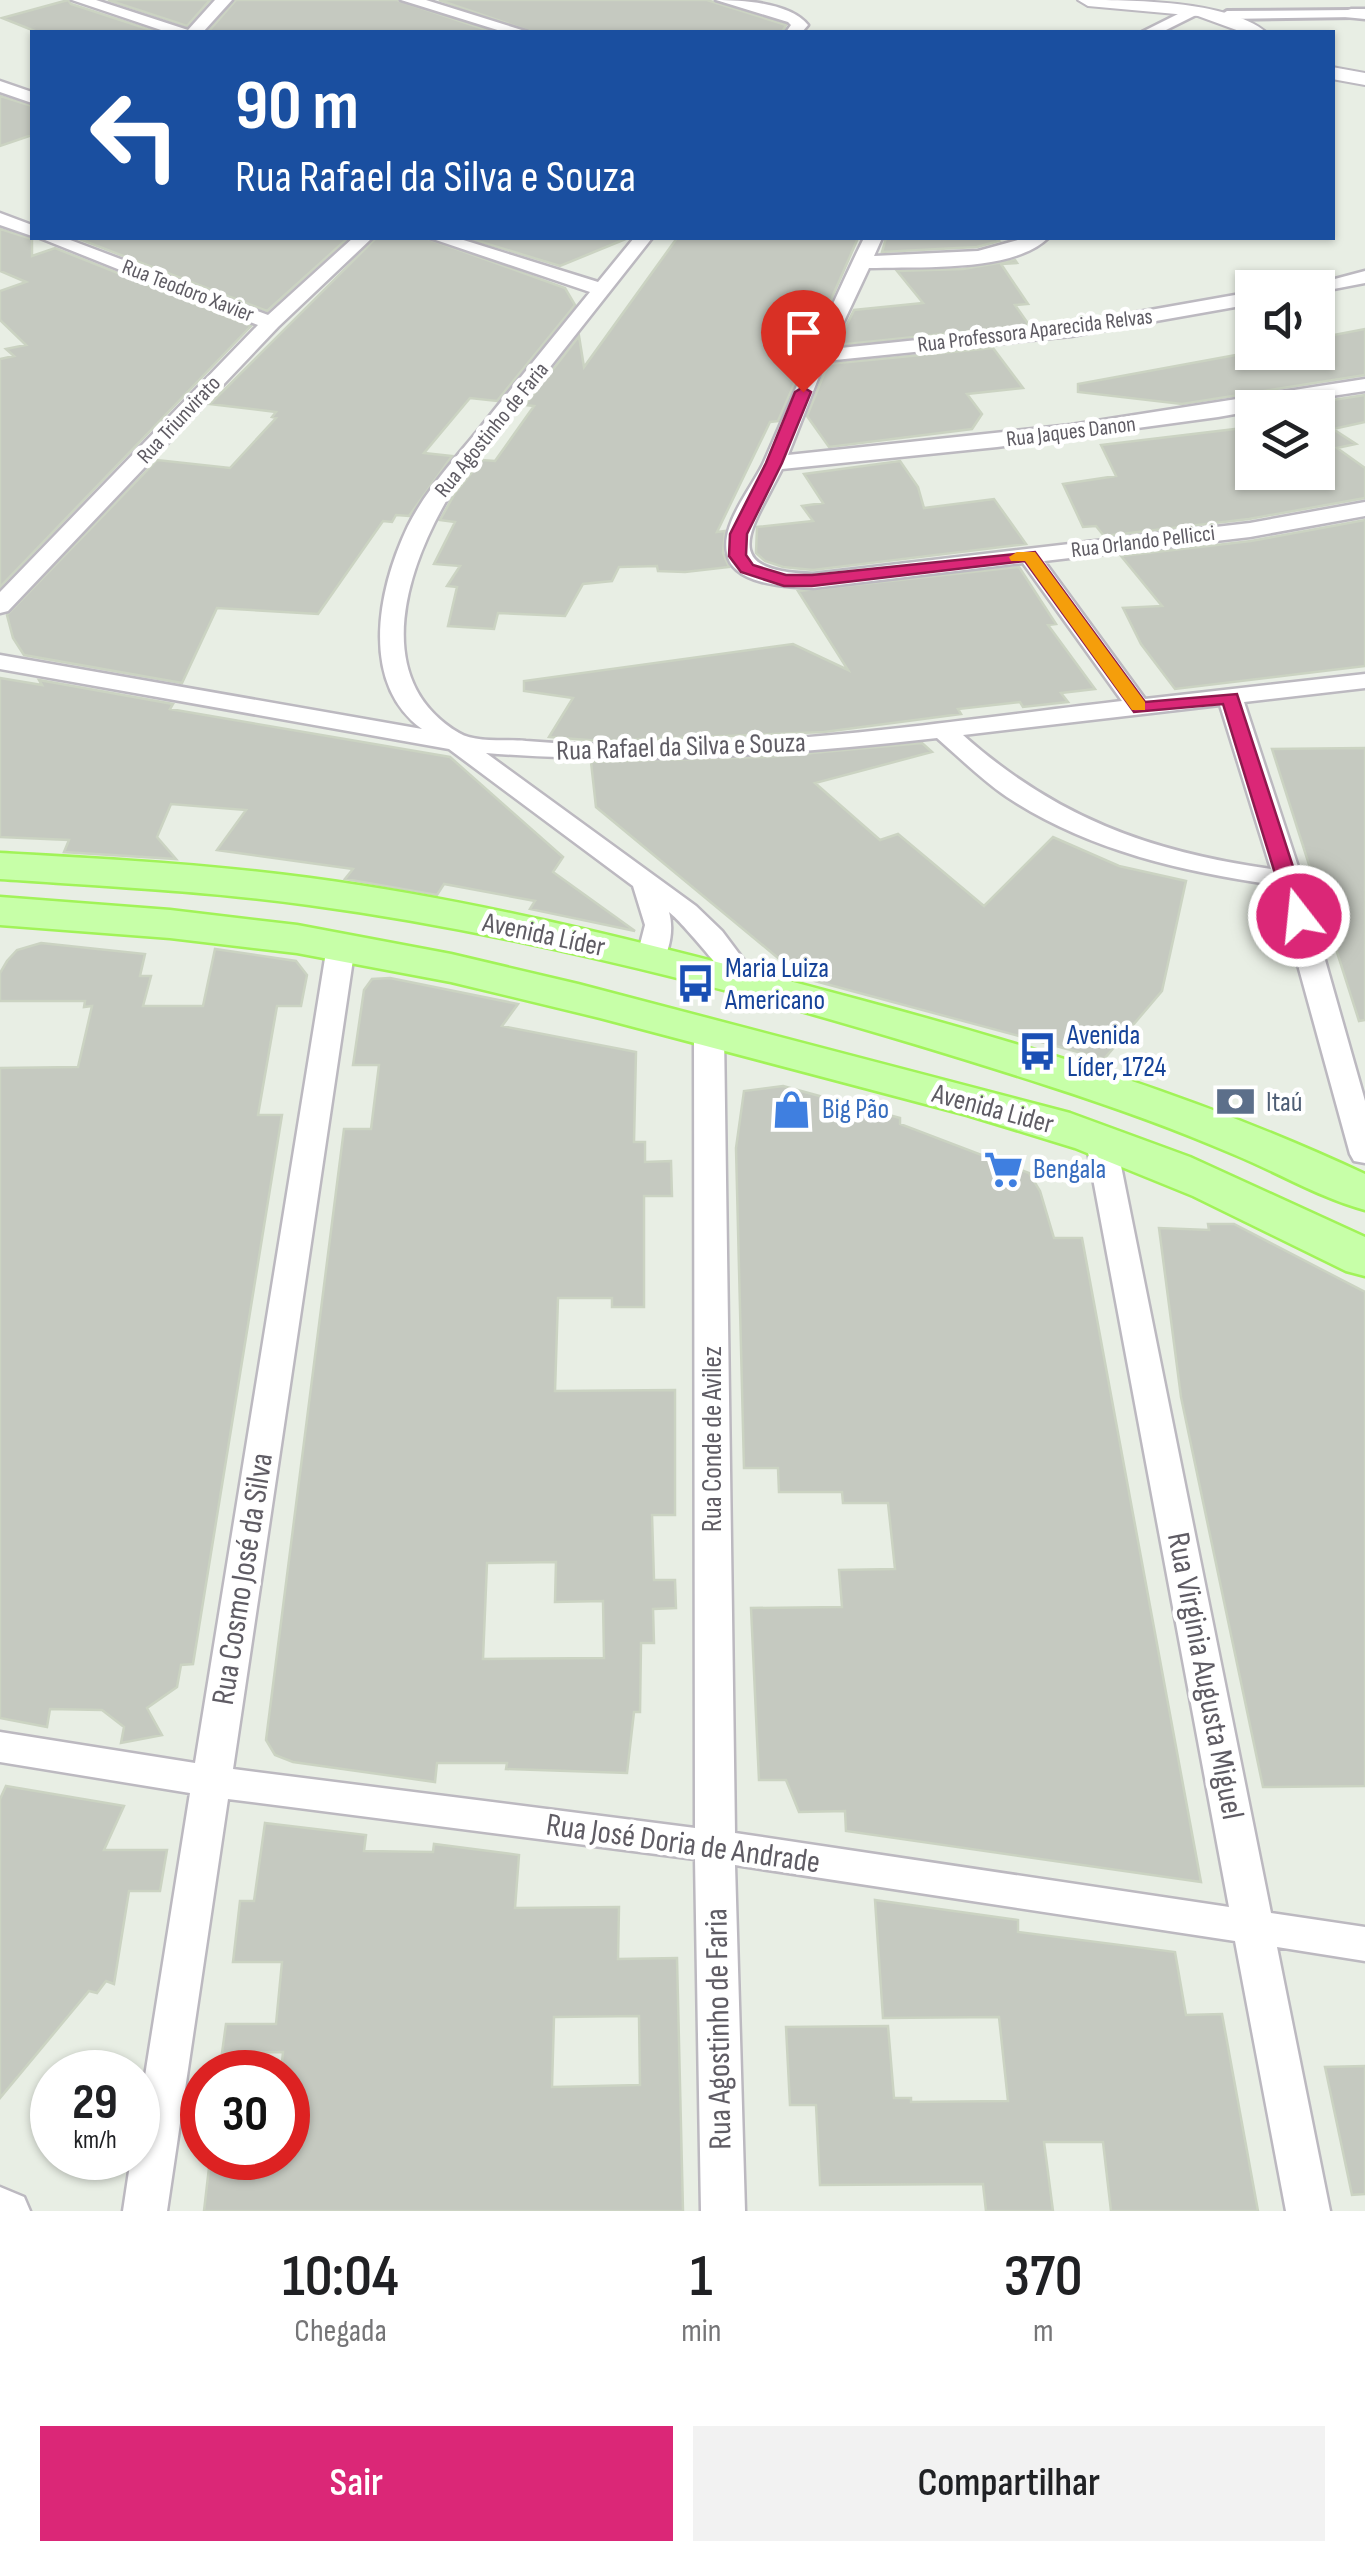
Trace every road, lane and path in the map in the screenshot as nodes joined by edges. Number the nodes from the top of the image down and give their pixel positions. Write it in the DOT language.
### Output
graph roads {
  1 [pos="80,0"];
  2 [pos="224,0"];
  3 [pos="409,0"];
  4 [pos="724,0"];
  5 [pos="1088,0"];
  6 [pos="1198,10"];
  7 [pos="1358,14"];
  8 [pos="1227,15"];
  9 [pos="797,29"];
  10 [pos="176,30"];
  11 [pos="198,30"];
  12 [pos="513,30"];
  13 [pos="1154,30"];
  14 [pos="1253,30"];
  15 [pos="1335,74"];
  16 [pos="1365,78"];
  17 [pos="0,86"];
  18 [pos="29,94"];
  19 [pos="0,101"];
  20 [pos="0,219"];
  21 [pos="30,230"];
  22 [pos="54,240"];
  23 [pos="361,240"];
  24 [pos="445,240"];
  25 [pos="642,240"];
  26 [pos="872,240"];
  27 [pos="1035,240"];
  28 [pos="862,262"];
  29 [pos="1365,278"];
  30 [pos="1335,283"];
  31 [pos="604,290"];
  32 [pos="1235,301"];
  33 [pos="271,322"];
  34 [pos="817,356"];
  35 [pos="1365,385"];
  36 [pos="774,463"];
  37 [pos="1365,509"];
  38 [pos="1029,556"];
  39 [pos="0,606"];
  40 [pos="0,662"];
  41 [pos="1365,680"];
  42 [pos="1230,698"];
  43 [pos="1140,708"];
  44 [pos="942,730"];
  45 [pos="456,743"];
  46 [pos="0,866"];
  47 [pos="1288,879"];
  48 [pos="646,886"];
  49 [pos="0,911"];
  50 [pos="340,946"];
  51 [pos="650,960"];
  52 [pos="488,976"];
  53 [pos="747,983"];
  54 [pos="710,1033"];
  55 [pos="1074,1078"];
  56 [pos="1101,1141"];
  57 [pos="1365,1154"];
  58 [pos="1365,1194"];
  59 [pos="1365,1259"];
  60 [pos="0,1747"];
  61 [pos="210,1782"];
  62 [pos="715,1846"];
  63 [pos="1254,1930"];
  64 [pos="1365,1944"];
  65 [pos="0,2207"];
  66 [pos="8,2211"];
  67 [pos="145,2211"];
  68 [pos="723,2211"];
  69 [pos="1308,2211"];
  1 -- 10 [label="street"];
  2 -- 11 [label="street"];
  3 -- 12 [label="street"];
  4 -- 9 [label="street"];
  5 -- 6 [label="street"];
  6 -- 8 [label="street"];
  6 -- 13 [label="street"];
  7 -- 8 [label="street"];
  8 -- 14 [label="street"];
  15 -- 16 [label="street"];
  17 -- 18 [label="street"];
  18 -- 19 [label="street"];
  20 -- 21 [label="street"];
  22 -- 33 [label="street, Rua Teodoro Xavier"];
  23 -- 33 [label="street, Rua Triunvirato"];
  24 -- 31 [label="street"];
  25 -- 31 [label="street, Rua Agostinho de Faria"];
  26 -- 28 [label="street, Rua Orlando Pellicci"];
  27 -- 28 [label="street"];
  28 -- 34 [label="street, Rua Orlando Pellicci"];
  29 -- 30 [label="street"];
  31 -- 45 [label="street, Rua Agostinho de Faria"];
  32 -- 34 [label="street, Rua Professora Aparecida Relvas"];
  33 -- 39 [label="street, Rua Triunvirato"];
  34 -- 36 [label="street, Rua Orlando Pellicci"];
  35 -- 36 [label="street, Rua Jaques Danon"];
  36 -- 38 [label="street, Rua Orlando Pellicci"];
  37 -- 38 [label="street, Rua Orlando Pellicci"];
  38 -- 43 [label="street"];
  40 -- 45 [label="street, Rua Rafael da Silva e Souza"];
  41 -- 42 [label="street, Rua Rafael da Silva e Souza"];
  42 -- 43 [label="street, Rua Rafael da Silva e Souza"];
  42 -- 47 [label="street"];
  43 -- 44 [label="street, Rua Rafael da Silva e Souza"];
  44 -- 45 [label="street, Rua Rafael da Silva e Souza"];
  44 -- 47 [label="street"];
  45 -- 48 [label="street, Rua Agostinho de Faria"];
  46 -- 51 [label="main road, Avenida Líder"];
  47 -- 57 [label="street"];
  48 -- 51 [label="street"];
  48 -- 53 [label="street, Rua Agostinho de Faria"];
  49 -- 50 [label="main road, Avenida Líder"];
  50 -- 52 [label="main road, Avenida Líder"];
  50 -- 61 [label="street, Rua Cosmo José da Silva"];
  51 -- 53 [label="main road, Avenida Líder"];
  52 -- 54 [label="main road, Avenida Lider"];
  53 -- 55 [label="main road, Avenida Líder"];
  54 -- 56 [label="main road, Avenida Lider"];
  54 -- 62 [label="street, Rua Conde de Avilez"];
  55 -- 58 [label="main road, Avenida Lider"];
  56 -- 59 [label="main road, Avenida Lider"];
  56 -- 63 [label="street, Rua Virginia Augusta Miguel"];
  60 -- 61 [label="street, Rua José Doria de Andrade"];
  61 -- 62 [label="street, Rua José Doria de Andrade"];
  61 -- 67 [label="street, Rua Cosmo José da Silva"];
  62 -- 63 [label="street, Rua José Doria de Andrade"];
  62 -- 68 [label="street, Rua Agostinho de Faria"];
  63 -- 64 [label="street, Rua José Doria de Andrade"];
  63 -- 69 [label="street, Rua Virginia Augusta Miguel"];
  65 -- 66 [label="street"];
}
